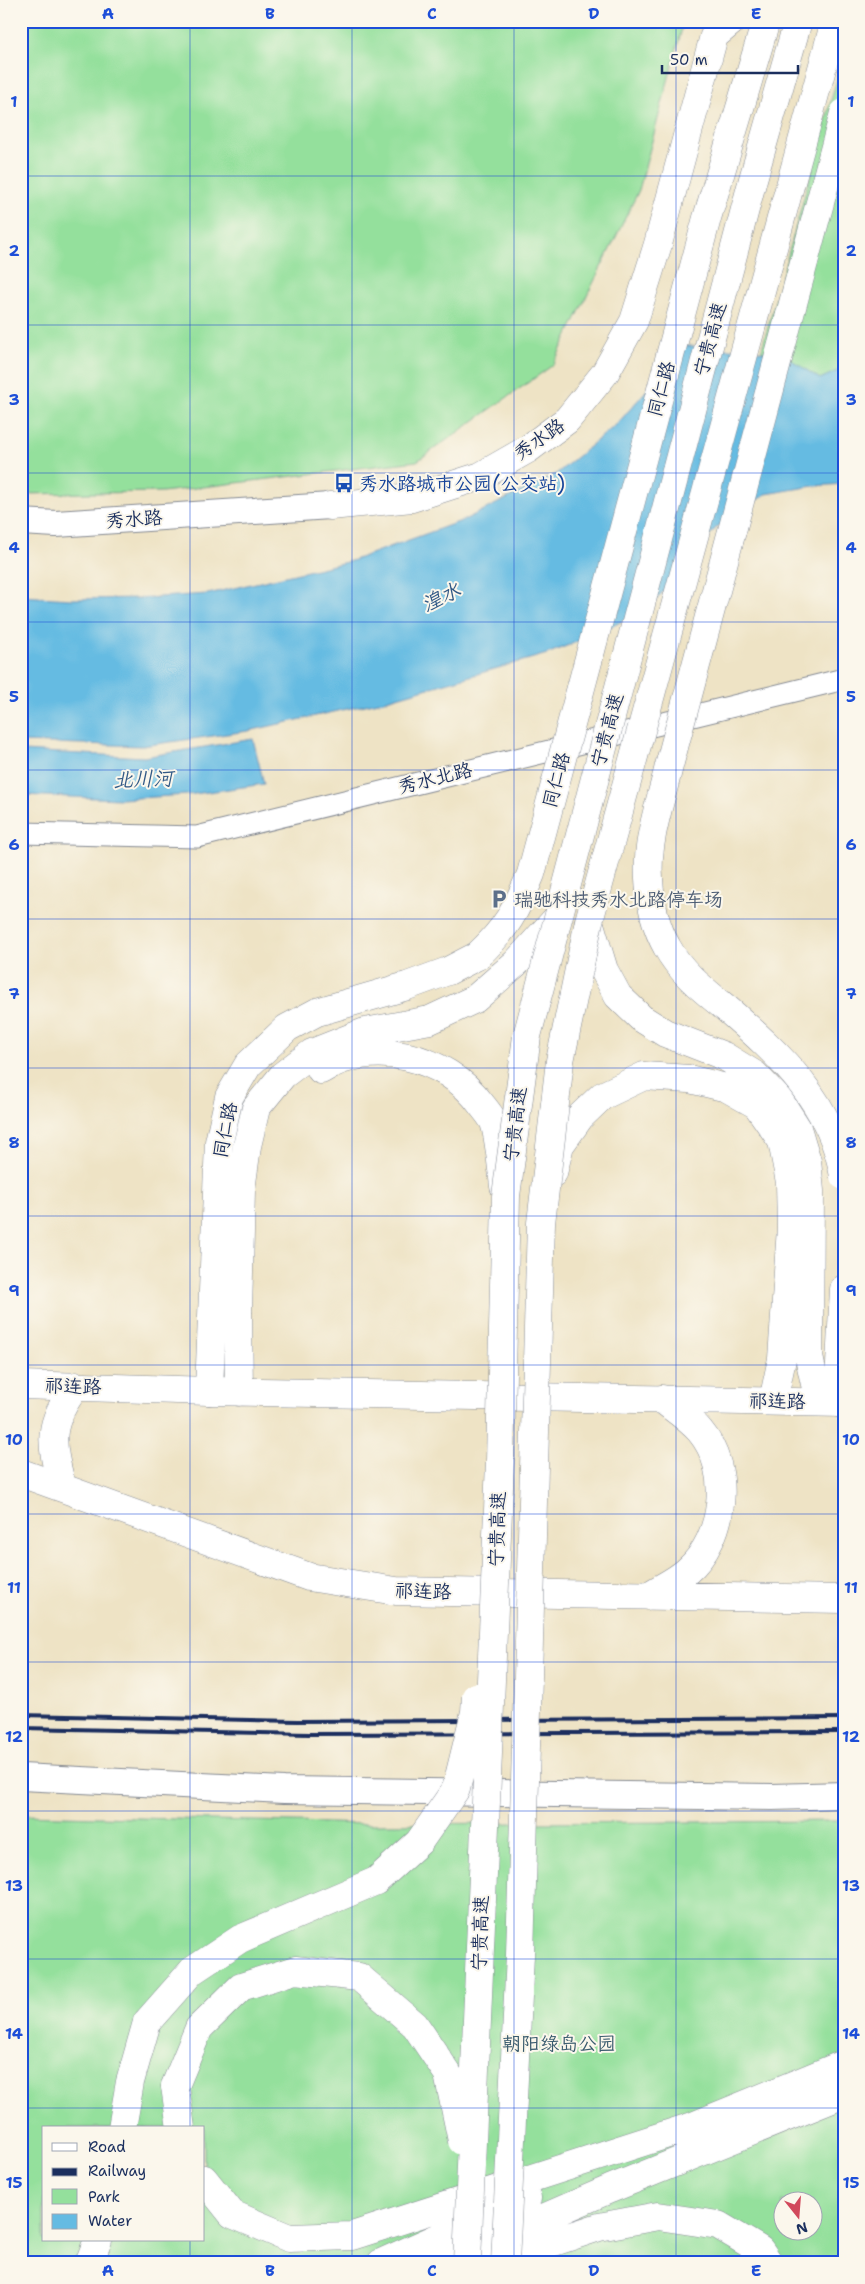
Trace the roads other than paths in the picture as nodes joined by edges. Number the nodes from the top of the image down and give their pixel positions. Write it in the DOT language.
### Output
graph roads {
  1 [pos="732,21"];
  2 [pos="766,21"];
  3 [pos="798,21"];
  4 [pos="835,21"];
  5 [pos="844,113"];
  6 [pos="330,506"];
  7 [pos="21,522"];
  8 [pos="844,679"];
  9 [pos="21,833"];
  10 [pos="557,918"];
  11 [pos="589,921"];
  12 [pos="367,1042"];
  13 [pos="844,1176"];
  14 [pos="506,1196"];
  15 [pos="541,1223"];
  16 [pos="843,1299"];
  17 [pos="21,1385"];
  18 [pos="76,1386"];
  19 [pos="209,1392"];
  20 [pos="249,1392"];
  21 [pos="662,1399"];
  22 [pos="772,1401"];
  23 [pos="834,1402"];
  24 [pos="500,1462"];
  25 [pos="21,1473"];
  26 [pos="62,1486"];
  27 [pos="648,1596"];
  28 [pos="844,1599"];
  29 [pos="21,1778"];
  30 [pos="844,1796"];
  31 [pos="844,2064"];
  32 [pos="844,2094"];
  33 [pos="122,2126"];
  34 [pos="181,2126"];
  35 [pos="693,2126"];
  36 [pos="205,2180"];
  37 [pos="469,2215"];
  38 [pos="97,2242"];
  39 [pos="503,2257"];
  40 [pos="89,2263"];
  41 [pos="381,2263"];
  42 [pos="440,2263"];
  43 [pos="467,2263"];
  44 [pos="769,2263"];
  1 -- 6 [label="main road, 秀水路"];
  2 -- 19 [label="main road, 同仁路, bridge"];
  3 -- 10 [label="main road, 宁贵高速, bridge"];
  4 -- 11 [label="main road, 宁贵高速, bridge"];
  5 -- 13 [label="main road, bridge"];
  6 -- 7 [label="street, 秀水路"];
  8 -- 9 [label="street, 秀水北路"];
  10 -- 12 [label="main road"];
  10 -- 14 [label="main road, 宁贵高速, bridge"];
  11 -- 15 [label="main road, 宁贵高速, bridge"];
  11 -- 23 [label="main road"];
  12 -- 14 [label="main road, bridge"];
  12 -- 20 [label="main road"];
  14 -- 24 [label="main road, 宁贵高速, bridge"];
  15 -- 22 [label="main road, bridge"];
  15 -- 39 [label="main road, 宁贵高速, bridge"];
  16 -- 23 [label="main road"];
  17 -- 18 [label="main road, 祁连路"];
  18 -- 19 [label="main road, 祁连路"];
  18 -- 26 [label="main road"];
  19 -- 20 [label="main road, 祁连路"];
  20 -- 21 [label="main road, 祁连路"];
  21 -- 22 [label="main road, 祁连路"];
  21 -- 27 [label="main road"];
  22 -- 23 [label="main road, 祁连路"];
  24 -- 33 [label="main road, bridge"];
  24 -- 37 [label="main road, 宁贵高速, bridge"];
  25 -- 26 [label="main road, 祁连路"];
  26 -- 27 [label="main road, 祁连路"];
  27 -- 28 [label="main road, 祁连路"];
  29 -- 30 [label="street"];
  31 -- 35 [label="main road"];
  32 -- 42 [label="main road, bridge"];
  34 -- 37 [label="main road, bridge"];
  35 -- 36 [label="main road, bridge"];
  35 -- 41 [label="main road, bridge"];
  37 -- 43 [label="main road, 宁贵高速, bridge"];
  38 -- 40 [label="main road"];
  39 -- 44 [label="main road"];
}
